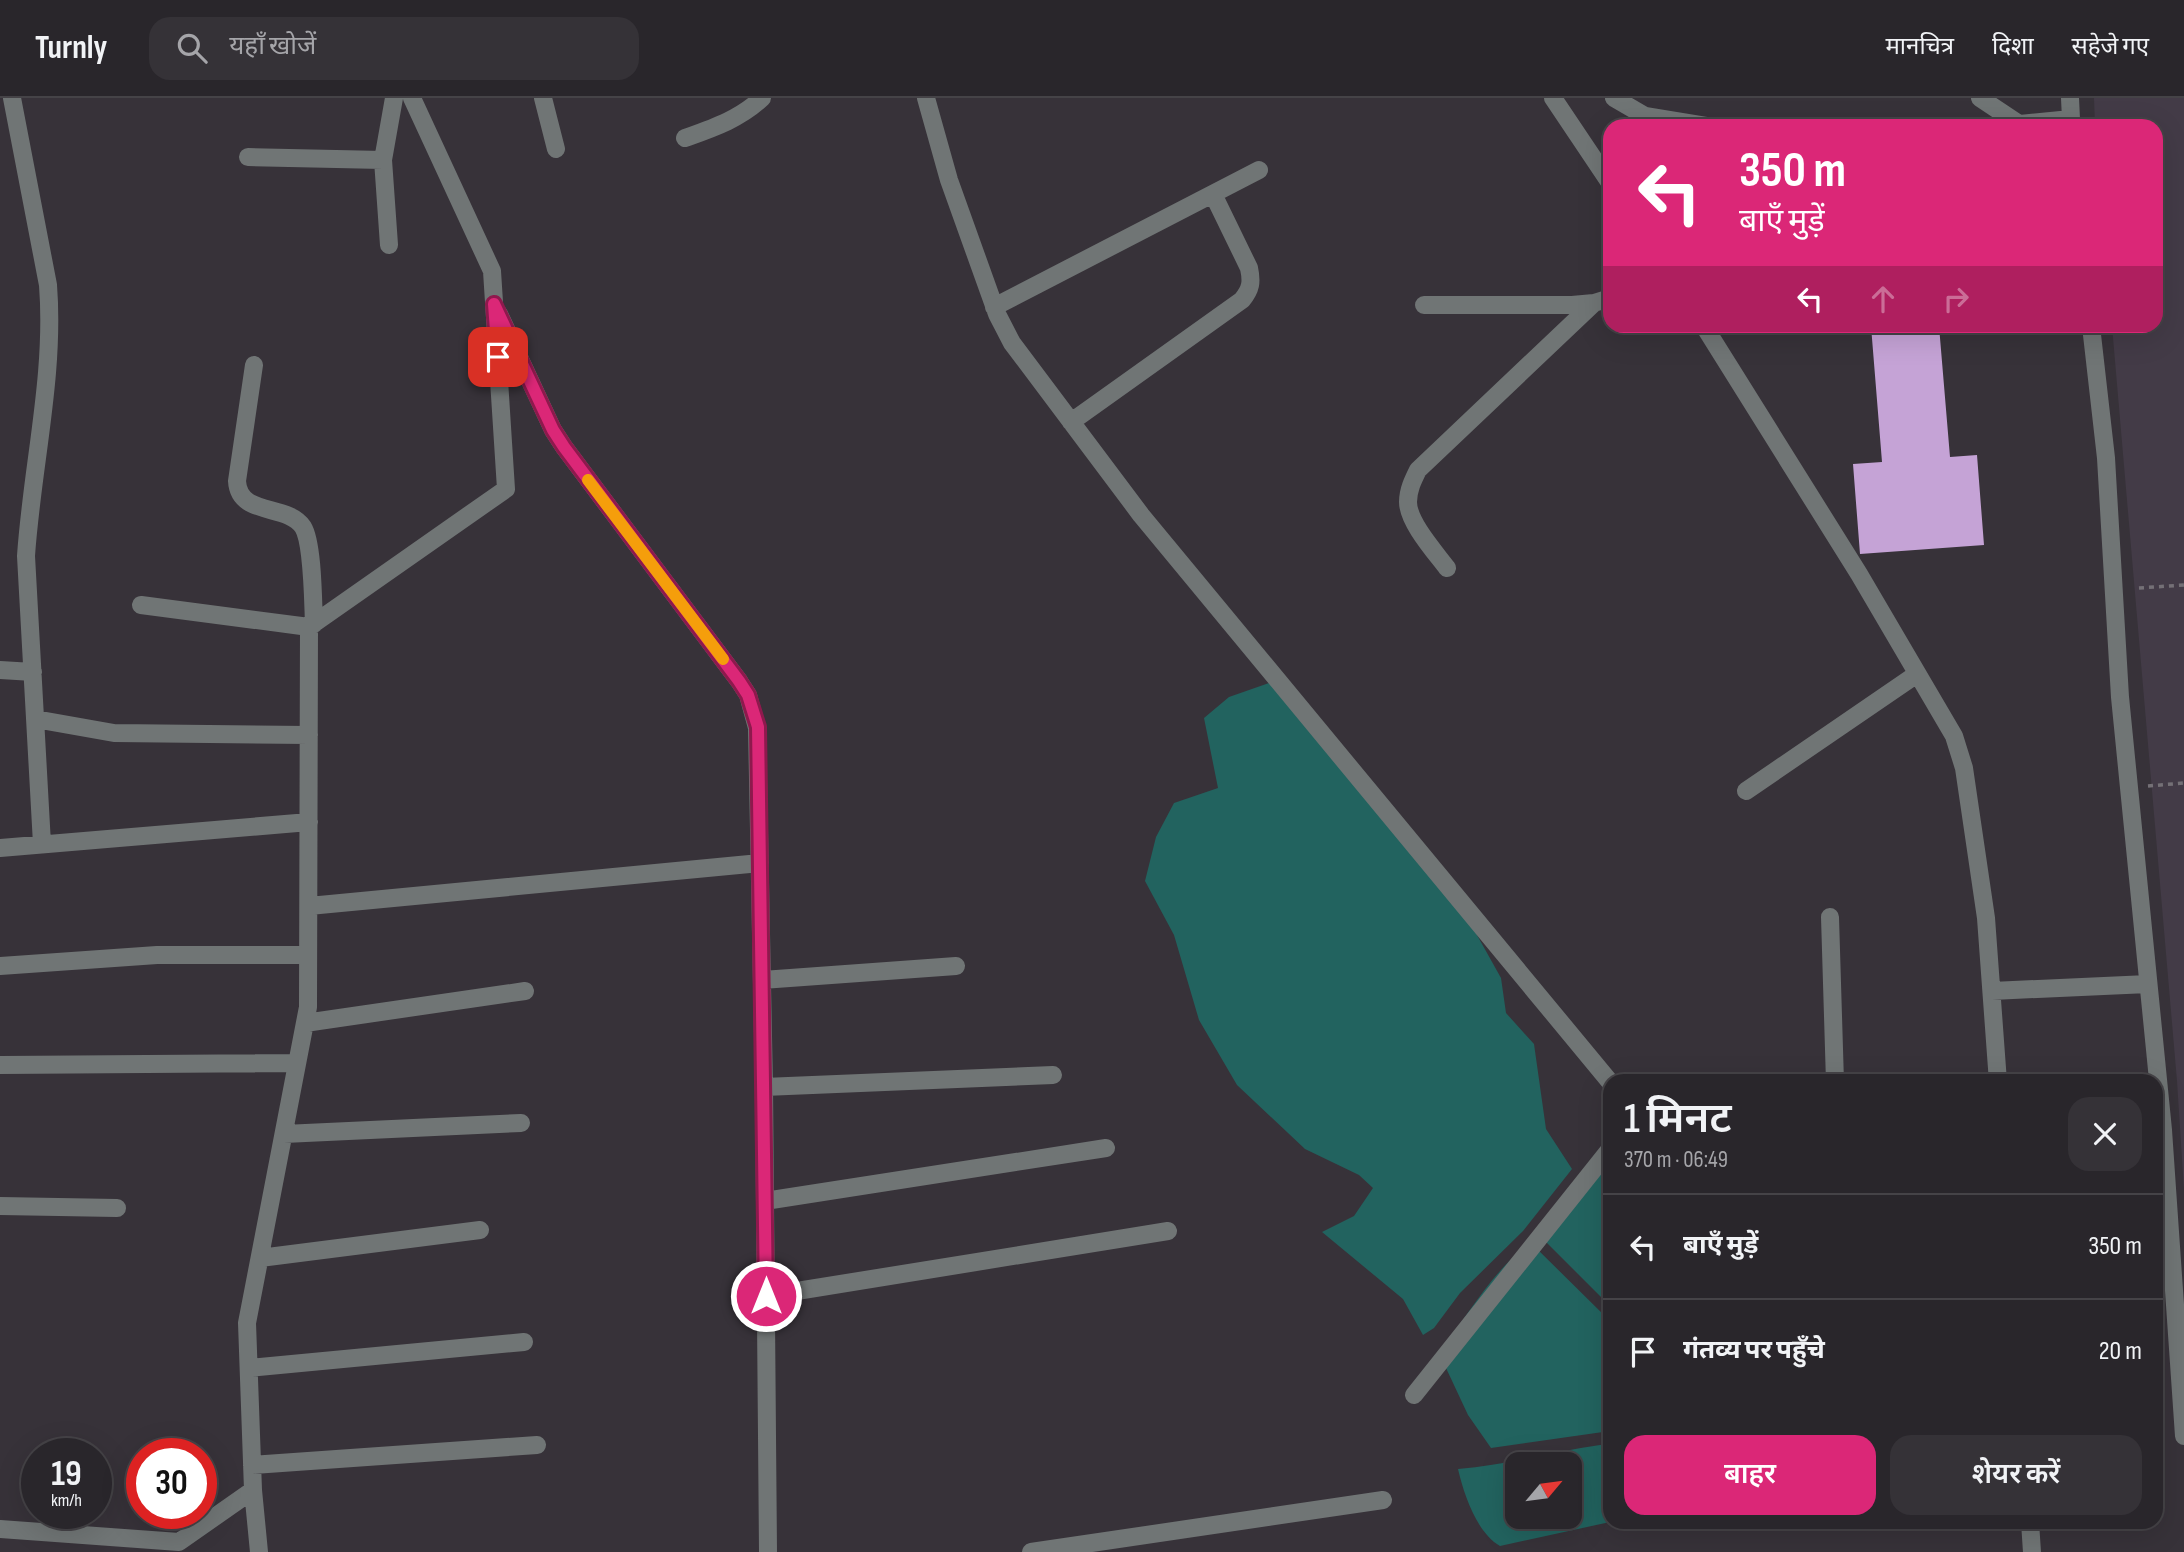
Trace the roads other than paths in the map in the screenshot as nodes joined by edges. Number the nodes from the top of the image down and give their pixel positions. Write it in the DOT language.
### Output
graph roads {
  1 [pos="12,98"];
  2 [pos="394,98"];
  3 [pos="412,98"];
  4 [pos="543,98"];
  5 [pos="762,98"];
  6 [pos="926,98"];
  7 [pos="1553,98"];
  8 [pos="1614,98"];
  9 [pos="1980,98"];
  10 [pos="2070,98"];
  11 [pos="1663,119"];
  12 [pos="2012,119"];
  13 [pos="2072,119"];
  14 [pos="685,138"];
  15 [pos="556,149"];
  16 [pos="247,157"];
  17 [pos="383,160"];
  18 [pos="1259,170"];
  19 [pos="1603,173"];
  20 [pos="1213,194"];
  21 [pos="388,244"];
  22 [pos="1602,300"];
  23 [pos="494,304"];
  24 [pos="1424,305"];
  25 [pos="995,307"];
  26 [pos="1708,333"];
  27 [pos="2092,333"];
  28 [pos="254,365"];
  29 [pos="1071,422"];
  30 [pos="1447,568"];
  31 [pos="141,605"];
  32 [pos="312,626"];
  33 [pos="0,670"];
  34 [pos="33,672"];
  35 [pos="1917,674"];
  36 [pos="35,719"];
  37 [pos="309,735"];
  38 [pos="1746,791"];
  39 [pos="309,822"];
  40 [pos="42,844"];
  41 [pos="0,848"];
  42 [pos="760,863"];
  43 [pos="309,906"];
  44 [pos="1830,917"];
  45 [pos="309,956"];
  46 [pos="0,966"];
  47 [pos="956,966"];
  48 [pos="762,980"];
  49 [pos="2148,984"];
  50 [pos="1992,990"];
  51 [pos="525,991"];
  52 [pos="305,1023"];
  53 [pos="298,1063"];
  54 [pos="0,1065"];
  55 [pos="1603,1074"];
  56 [pos="1835,1074"];
  57 [pos="1997,1074"];
  58 [pos="2157,1074"];
  59 [pos="1054,1075"];
  60 [pos="764,1087"];
  61 [pos="521,1123"];
  62 [pos="2163,1130"];
  63 [pos="284,1134"];
  64 [pos="1105,1149"];
  65 [pos="1603,1158"];
  66 [pos="765,1201"];
  67 [pos="0,1206"];
  68 [pos="117,1208"];
  69 [pos="480,1230"];
  70 [pos="1168,1231"];
  71 [pos="260,1258"];
  72 [pos="766,1296"];
  73 [pos="524,1342"];
  74 [pos="248,1368"];
  75 [pos="1414,1395"];
  76 [pos="2184,1436"];
  77 [pos="537,1445"];
  78 [pos="252,1465"];
  79 [pos="253,1490"];
  80 [pos="1383,1500"];
  81 [pos="0,1529"];
  82 [pos="2030,1529"];
  83 [pos="174,1547"];
  84 [pos="259,1552"];
  85 [pos="768,1552"];
  86 [pos="1031,1552"];
  87 [pos="2032,1552"];
  1 -- 34 [label="street"];
  2 -- 17 [label="street"];
  3 -- 23 [label="street"];
  4 -- 15 [label="street"];
  5 -- 14 [label="street"];
  6 -- 25 [label="street"];
  7 -- 19 [label="street"];
  8 -- 11 [label="street"];
  9 -- 12 [label="street"];
  10 -- 13 [label="street"];
  16 -- 17 [label="street"];
  17 -- 21 [label="street"];
  18 -- 20 [label="street"];
  20 -- 25 [label="street"];
  20 -- 29 [label="street"];
  22 -- 24 [label="street"];
  22 -- 30 [label="street"];
  23 -- 32 [label="street"];
  23 -- 42 [label="street"];
  25 -- 29 [label="street"];
  26 -- 35 [label="street"];
  27 -- 49 [label="street"];
  28 -- 32 [label="street"];
  29 -- 55 [label="street"];
  31 -- 32 [label="street"];
  32 -- 37 [label="street"];
  33 -- 34 [label="street"];
  34 -- 36 [label="street"];
  35 -- 38 [label="street"];
  35 -- 50 [label="street"];
  36 -- 37 [label="street"];
  36 -- 40 [label="street"];
  37 -- 39 [label="street"];
  39 -- 40 [label="street"];
  39 -- 43 [label="street"];
  40 -- 41 [label="street"];
  42 -- 43 [label="street"];
  42 -- 48 [label="street"];
  43 -- 45 [label="street"];
  44 -- 56 [label="street"];
  45 -- 46 [label="street"];
  45 -- 52 [label="street"];
  47 -- 48 [label="street"];
  48 -- 60 [label="street"];
  49 -- 50 [label="street"];
  49 -- 58 [label="street"];
  50 -- 57 [label="street"];
  51 -- 52 [label="street"];
  52 -- 53 [label="street"];
  53 -- 54 [label="street"];
  53 -- 63 [label="street"];
  59 -- 60 [label="street"];
  60 -- 66 [label="street"];
  61 -- 63 [label="street"];
  62 -- 76 [label="street"];
  63 -- 71 [label="street"];
  64 -- 66 [label="street"];
  65 -- 75 [label="street"];
  66 -- 72 [label="street"];
  67 -- 68 [label="street"];
  69 -- 71 [label="street"];
  70 -- 72 [label="street"];
  71 -- 74 [label="street"];
  72 -- 85 [label="street"];
  73 -- 74 [label="street"];
  74 -- 78 [label="street"];
  77 -- 78 [label="street"];
  78 -- 79 [label="street"];
  79 -- 83 [label="street"];
  79 -- 84 [label="street"];
  80 -- 86 [label="street"];
  81 -- 83 [label="street"];
  82 -- 87 [label="street"];
}
